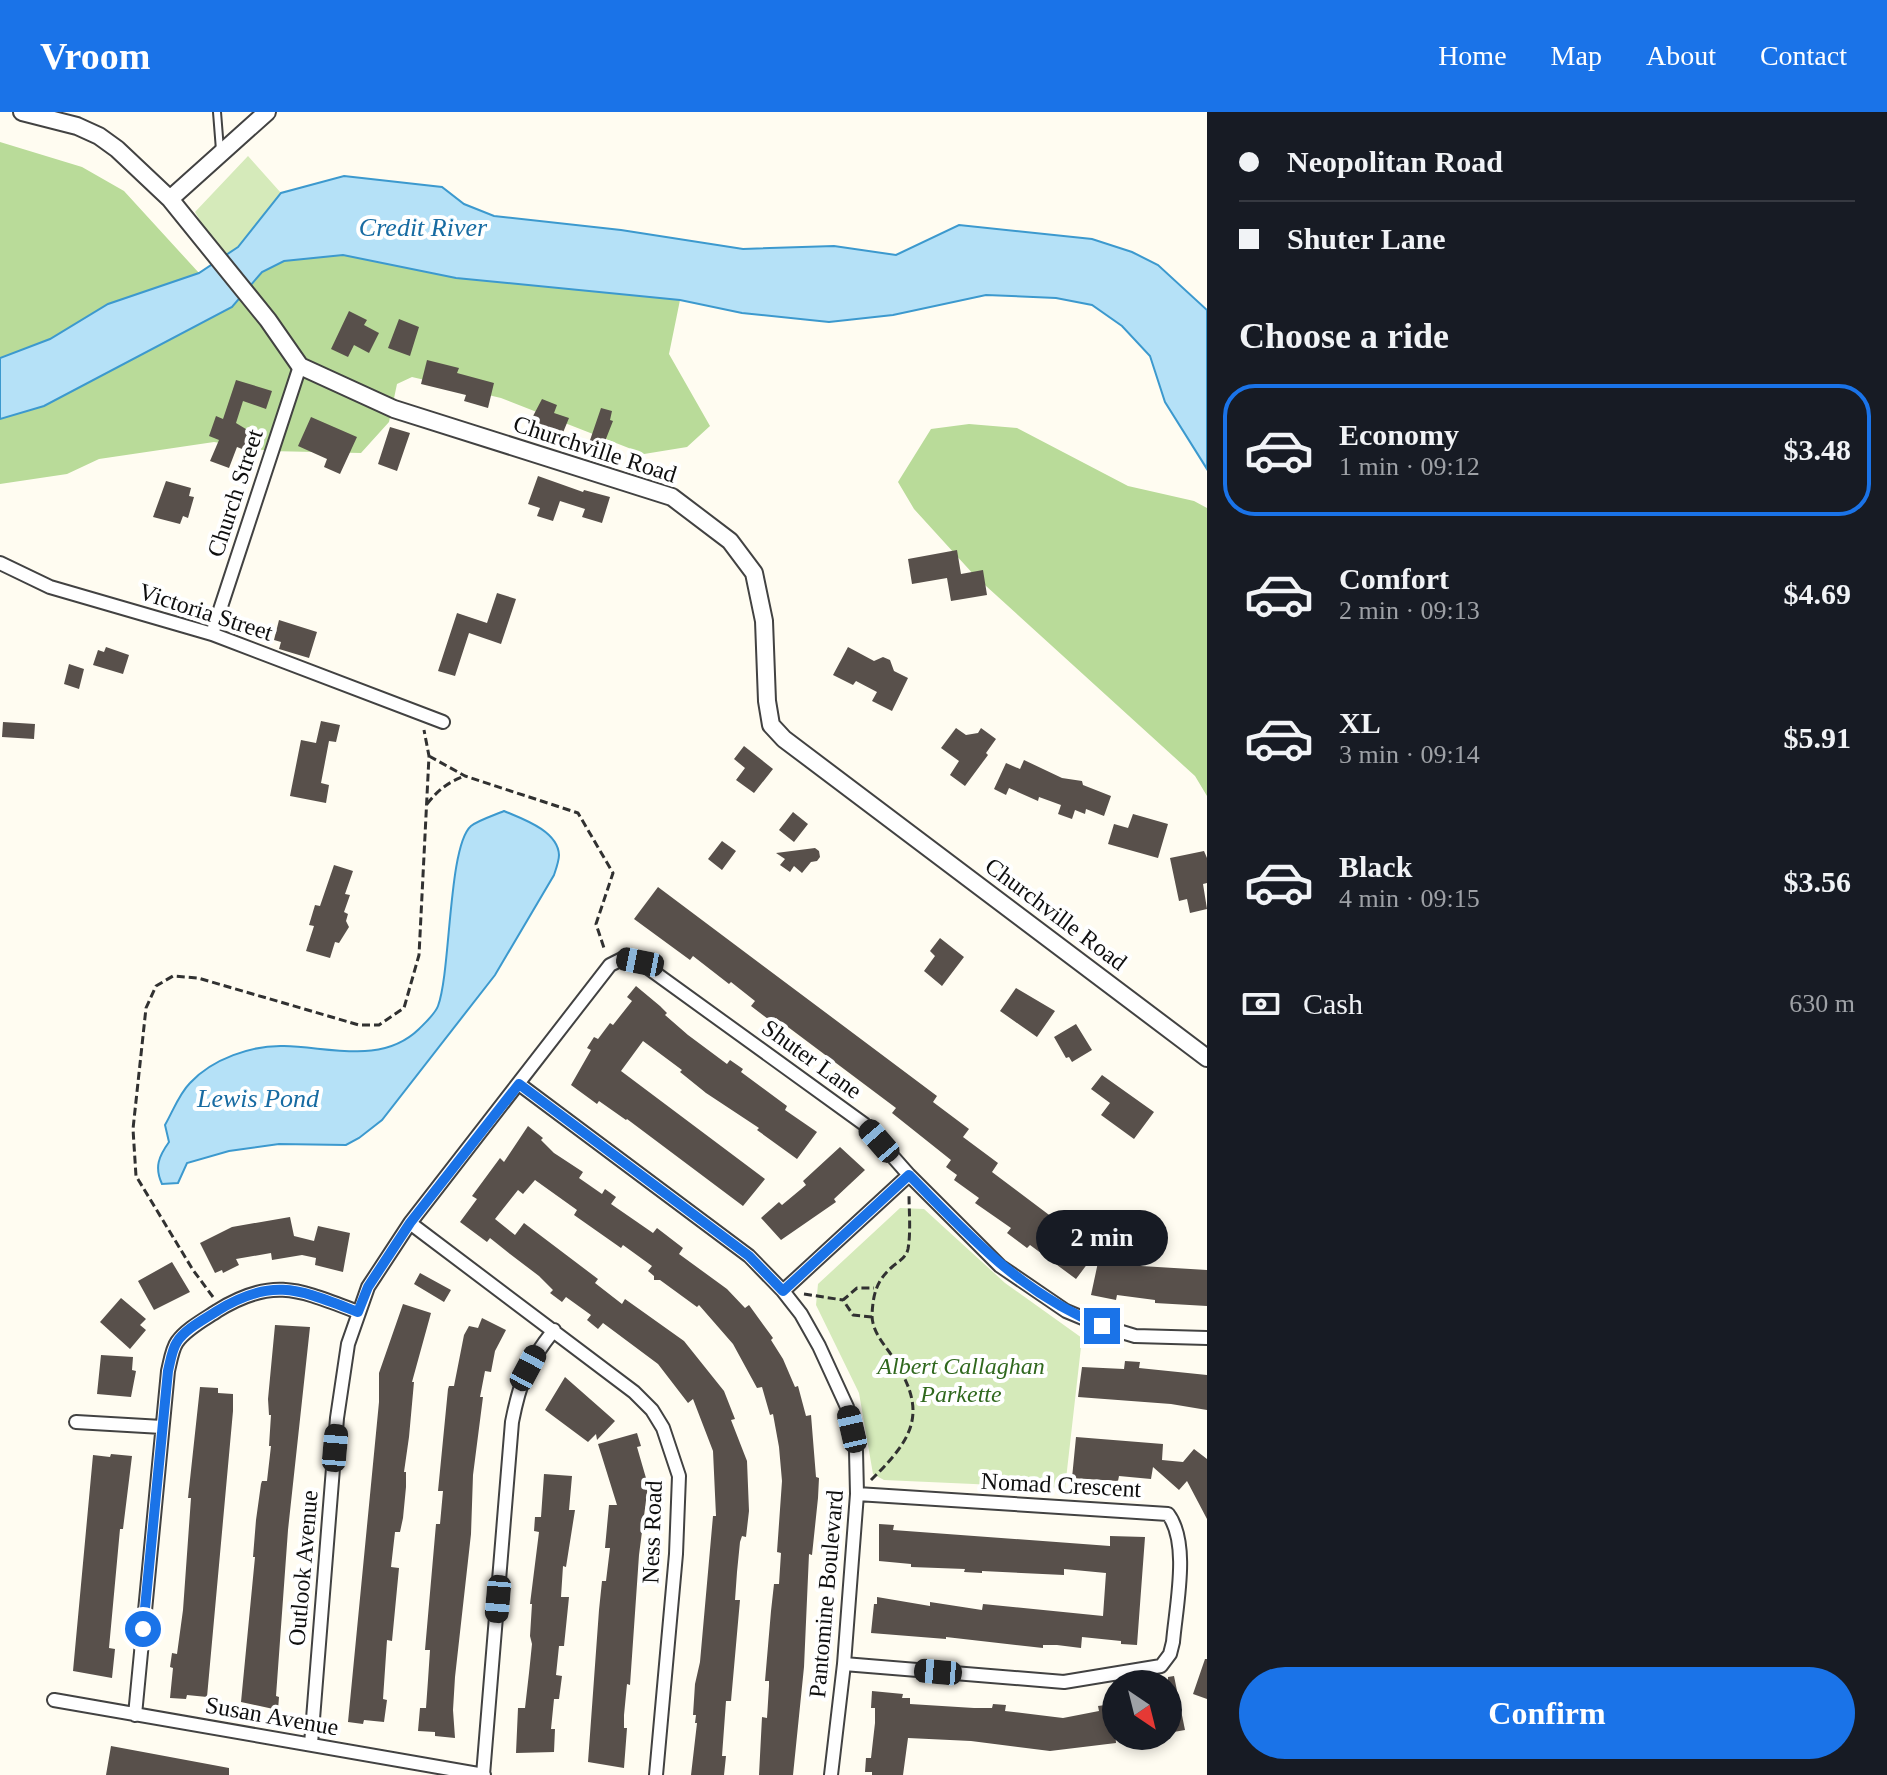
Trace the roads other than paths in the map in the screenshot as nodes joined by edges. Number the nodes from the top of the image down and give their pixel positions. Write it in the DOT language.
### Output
graph roads {
  1 [pos="22,112"];
  2 [pos="217,112"];
  3 [pos="267,112"];
  4 [pos="221,154"];
  5 [pos="170,199"];
  6 [pos="300,366"];
  7 [pos="0,563"];
  8 [pos="212,634"];
  9 [pos="443,722"];
  10 [pos="616,962"];
  11 [pos="1207,1058"];
  12 [pos="519,1084"];
  13 [pos="909,1175"];
  14 [pos="410,1223"];
  15 [pos="783,1291"];
  16 [pos="358,1312"];
  17 [pos="554,1330"];
  18 [pos="1207,1338"];
  19 [pos="76,1422"];
  20 [pos="162,1427"];
  21 [pos="857,1494"];
  22 [pos="844,1664"];
  23 [pos="54,1700"];
  24 [pos="135,1715"];
  25 [pos="311,1744"];
  26 [pos="483,1775"];
  27 [pos="656,1775"];
  28 [pos="831,1775"];
  1 -- 5 [label="street"];
  2 -- 4 [label="lane"];
  3 -- 4 [label="street"];
  4 -- 5 [label="street"];
  5 -- 6 [label="street"];
  6 -- 8 [label="street, Church Street"];
  6 -- 11 [label="street, Churchville Road"];
  7 -- 8 [label="street, Victoria Street"];
  8 -- 9 [label="street, Victoria Street"];
  10 -- 12 [label="street, Outlook Avenue"];
  10 -- 13 [label="street, Shuter Lane"];
  12 -- 14 [label="street, Outlook Avenue"];
  12 -- 15 [label="street, Pantomine Boulevard"];
  13 -- 15 [label="street"];
  13 -- 18 [label="street, Shuter Lane"];
  14 -- 16 [label="street, Outlook Avenue"];
  14 -- 17 [label="street, Ness Road"];
  15 -- 21 [label="street, Pantomine Boulevard"];
  16 -- 20 [label="street"];
  16 -- 25 [label="street, Outlook Avenue"];
  17 -- 26 [label="street"];
  17 -- 27 [label="street, Ness Road"];
  19 -- 20 [label="street"];
  20 -- 24 [label="street"];
  21 -- 22 [label="street, Pantomine Boulevard"];
  21 -- 22 [label="street, Nomad Crescent"];
  22 -- 28 [label="street, Pantomine Boulevard"];
  23 -- 24 [label="street, Susan Avenue"];
  24 -- 25 [label="street, Susan Avenue"];
  25 -- 26 [label="street, Susan Avenue"];
}
